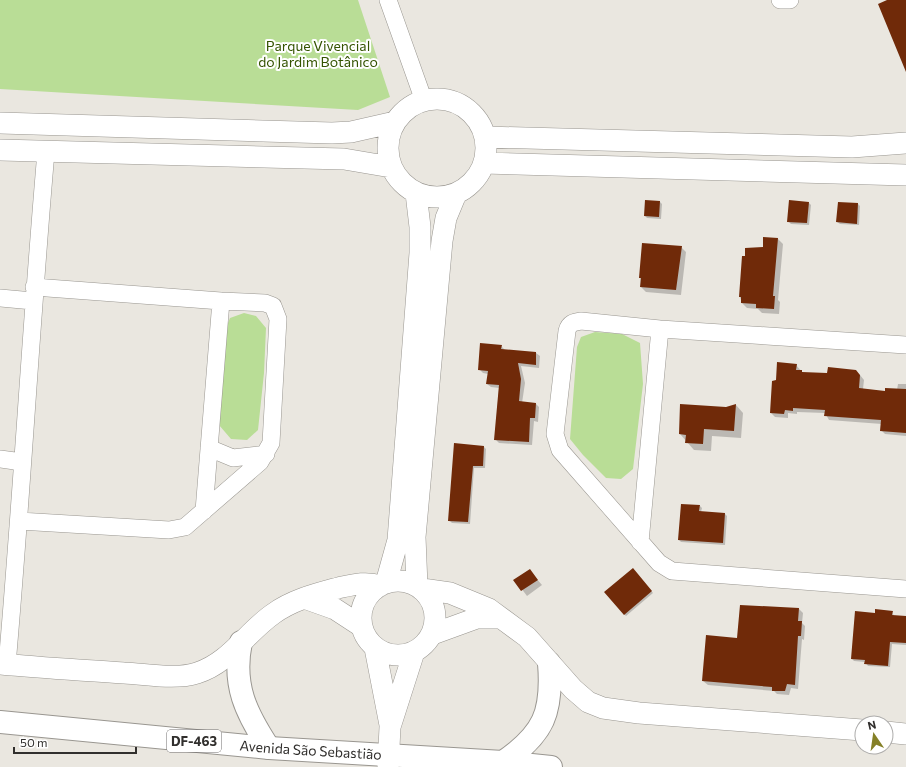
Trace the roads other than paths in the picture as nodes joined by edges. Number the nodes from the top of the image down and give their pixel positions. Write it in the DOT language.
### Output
graph roads {
  1 [pos="388,0"];
  2 [pos="780,0"];
  3 [pos="790,0"];
  4 [pos="424,100"];
  5 [pos="395,122"];
  6 [pos="0,123"];
  7 [pos="486,137"];
  8 [pos="906,143"];
  9 [pos="0,150"];
  10 [pos="46,152"];
  11 [pos="484,163"];
  12 [pos="391,167"];
  13 [pos="906,175"];
  14 [pos="416,193"];
  15 [pos="456,194"];
  16 [pos="34,294"];
  17 [pos="0,298"];
  18 [pos="221,301"];
  19 [pos="660,329"];
  20 [pos="906,345"];
  21 [pos="209,448"];
  22 [pos="266,454"];
  23 [pos="0,460"];
  24 [pos="22,462"];
  25 [pos="204,511"];
  26 [pos="20,521"];
  27 [pos="640,542"];
  28 [pos="383,584"];
  29 [pos="419,587"];
  30 [pos="906,590"];
  31 [pos="304,598"];
  32 [pos="500,618"];
  33 [pos="361,626"];
  34 [pos="432,634"];
  35 [pos="241,642"];
  36 [pos="375,648"];
  37 [pos="414,652"];
  38 [pos="549,663"];
  39 [pos="3,665"];
  40 [pos="0,722"];
  41 [pos="390,727"];
  42 [pos="854,729"];
  43 [pos="894,733"];
  44 [pos="906,734"];
  45 [pos="269,748"];
  46 [pos="388,761"];
  47 [pos="503,762"];
  48 [pos="551,767"];
  1 -- 4 [label="street"];
  2 -- 3 [label="street"];
  4 -- 5 [label="street"];
  4 -- 7 [label="street"];
  5 -- 6 [label="street"];
  5 -- 12 [label="street"];
  7 -- 8 [label="street"];
  7 -- 11 [label="street"];
  9 -- 10 [label="street"];
  10 -- 12 [label="street"];
  10 -- 16 [label="street"];
  11 -- 13 [label="street"];
  11 -- 15 [label="street"];
  12 -- 14 [label="street"];
  14 -- 15 [label="street"];
  14 -- 28 [label="street"];
  15 -- 29 [label="street"];
  16 -- 17 [label="street"];
  16 -- 18 [label="street"];
  16 -- 24 [label="street"];
  18 -- 21 [label="street"];
  18 -- 22 [label="street"];
  19 -- 20 [label="street"];
  19 -- 27 [label="street"];
  19 -- 27 [label="street"];
  21 -- 22 [label="street"];
  21 -- 25 [label="street"];
  22 -- 25 [label="street"];
  23 -- 24 [label="street"];
  24 -- 26 [label="street"];
  25 -- 26 [label="street"];
  26 -- 39 [label="street"];
  27 -- 30 [label="street"];
  28 -- 29 [label="street"];
  28 -- 31 [label="street"];
  28 -- 33 [label="street"];
  29 -- 32 [label="street"];
  29 -- 34 [label="street"];
  31 -- 33 [label="street"];
  31 -- 35 [label="street"];
  32 -- 34 [label="street"];
  32 -- 38 [label="street"];
  33 -- 36 [label="street"];
  34 -- 37 [label="street"];
  35 -- 39 [label="street"];
  35 -- 45 [label="main road"];
  36 -- 37 [label="street"];
  36 -- 41 [label="street"];
  37 -- 41 [label="street"];
  38 -- 42 [label="street"];
  38 -- 47 [label="main road"];
  40 -- 45 [label="main road, Avenida São Sebastião / DF-463"];
  41 -- 46 [label="street"];
  43 -- 44 [label="street"];
  45 -- 46 [label="main road, Avenida São Sebastião / DF-463"];
  46 -- 47 [label="main road, Avenida São Sebastião / DF-463"];
  47 -- 48 [label="main road, Avenida São Sebastião / DF-463"];
}
